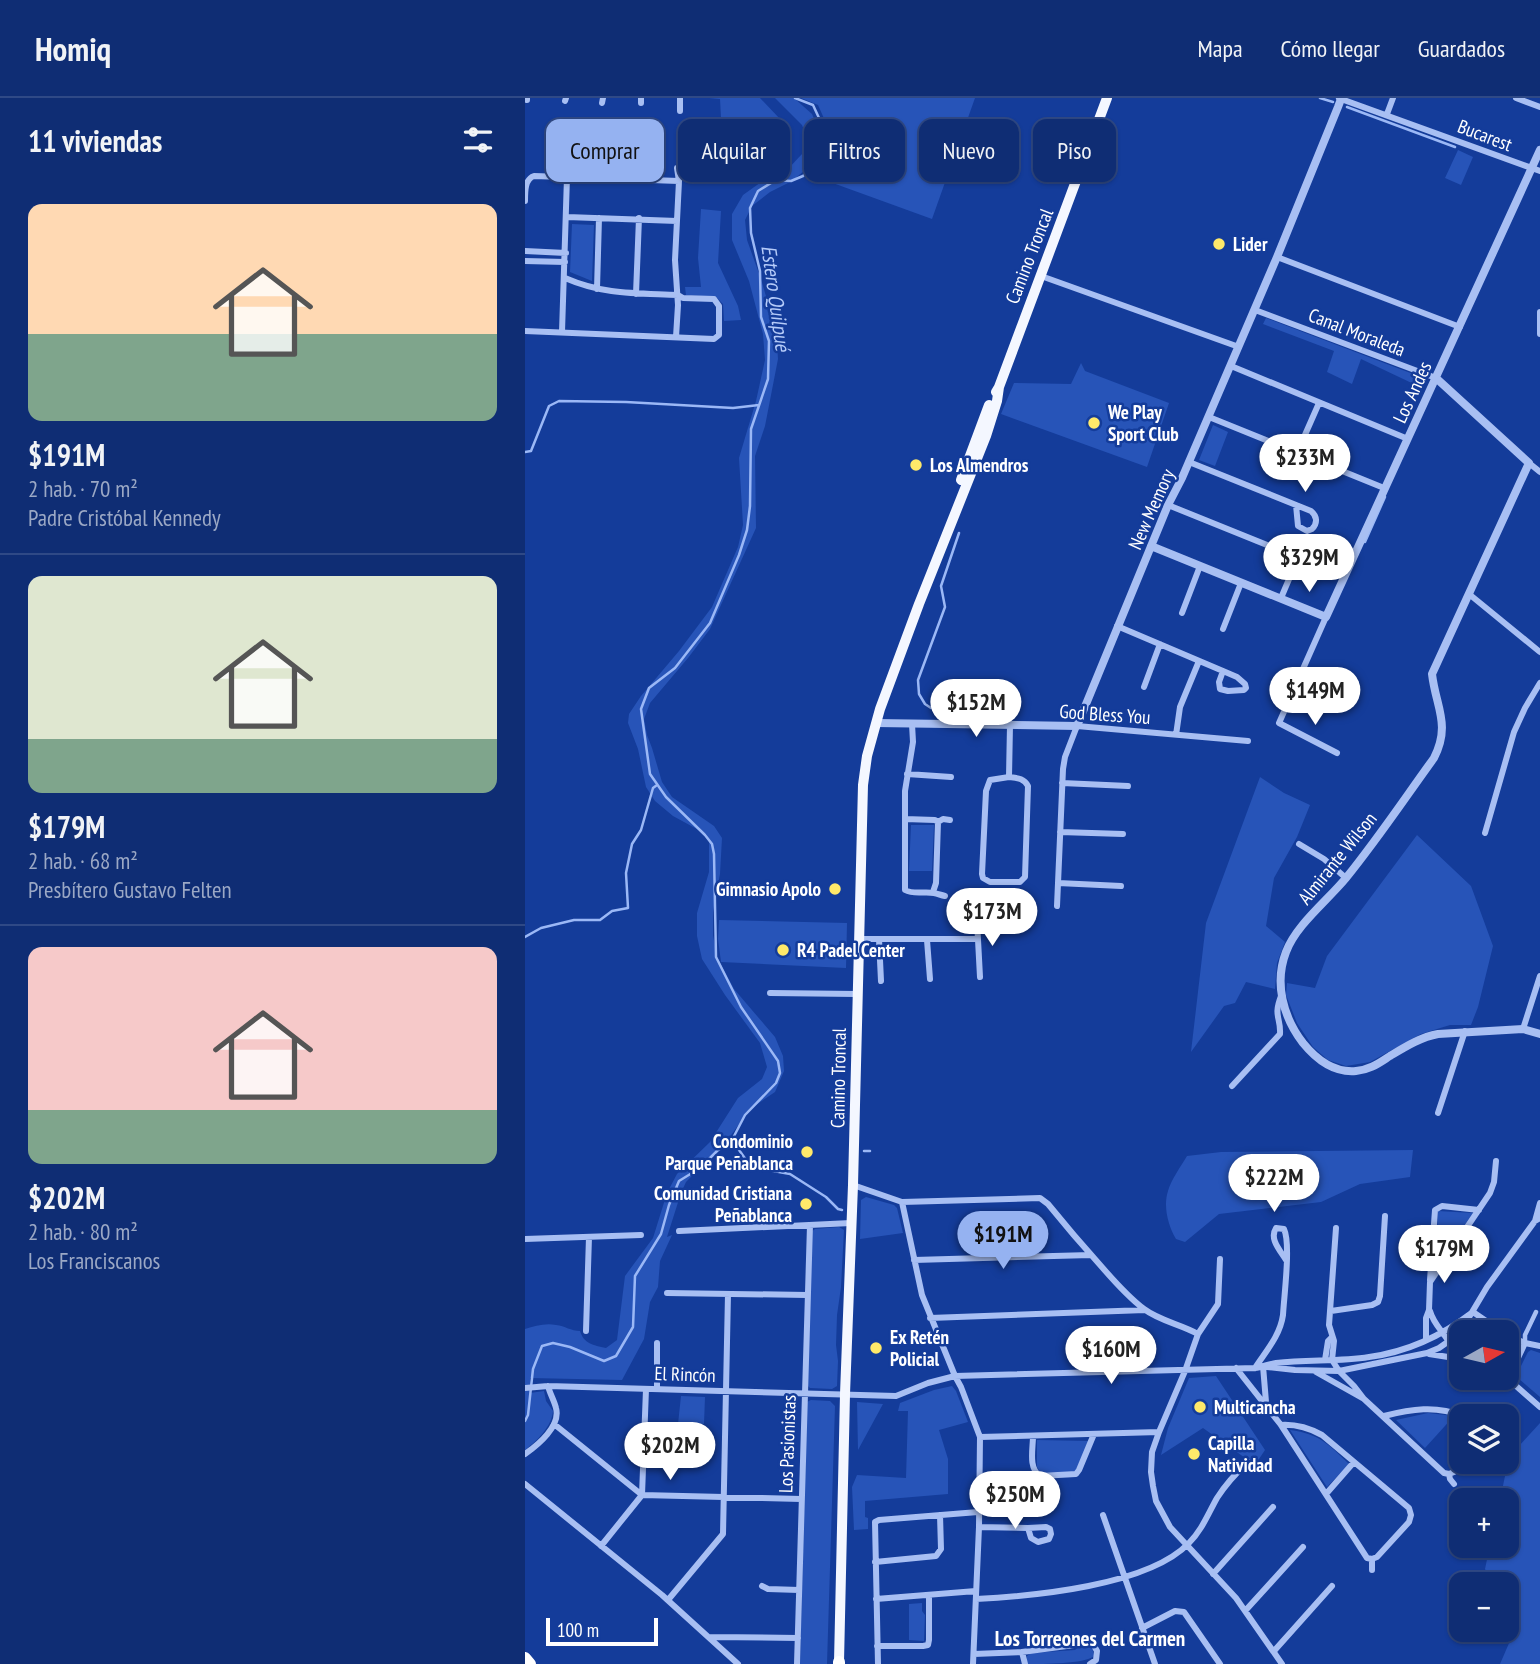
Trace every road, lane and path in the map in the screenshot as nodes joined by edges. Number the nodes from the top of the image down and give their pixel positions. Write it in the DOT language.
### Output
graph roads {
  1 [pos="680,98"];
  2 [pos="1107,98"];
  3 [pos="1341,98"];
  4 [pos="1393,98"];
  5 [pos="1516,98"];
  6 [pos="1540,107"];
  7 [pos="680,111"];
  8 [pos="1387,114"];
  9 [pos="1540,150"];
  10 [pos="677,169"];
  11 [pos="1536,170"];
  12 [pos="678,175"];
  13 [pos="546,176"];
  14 [pos="568,182"];
  15 [pos="679,182"];
  16 [pos="525,201"];
  17 [pos="567,217"];
  18 [pos="599,218"];
  19 [pos="639,218"];
  20 [pos="677,221"];
  21 [pos="525,251"];
  22 [pos="566,253"];
  23 [pos="1277,257"];
  24 [pos="525,261"];
  25 [pos="565,262"];
  26 [pos="1041,276"];
  27 [pos="565,278"];
  28 [pos="597,289"];
  29 [pos="636,294"];
  30 [pos="677,295"];
  31 [pos="1255,310"];
  32 [pos="1540,312"];
  33 [pos="1460,327"];
  34 [pos="525,331"];
  35 [pos="562,332"];
  36 [pos="1540,334"];
  37 [pos="676,337"];
  38 [pos="1239,347"];
  39 [pos="1231,366"];
  40 [pos="1436,378"];
  41 [pos="1319,403"];
  42 [pos="1209,417"];
  43 [pos="1408,439"];
  44 [pos="1297,453"];
  45 [pos="1189,462"];
  46 [pos="1529,463"];
  47 [pos="1540,472"];
  48 [pos="1384,488"];
  49 [pos="1168,505"];
  50 [pos="1296,505"];
  51 [pos="1151,546"];
  52 [pos="1200,566"];
  53 [pos="1241,583"];
  54 [pos="1469,594"];
  55 [pos="1281,598"];
  56 [pos="1182,613"];
  57 [pos="1326,617"];
  58 [pos="1117,626"];
  59 [pos="1223,629"];
  60 [pos="1160,644"];
  61 [pos="1540,652"];
  62 [pos="1199,661"];
  63 [pos="1223,671"];
  64 [pos="1540,683"];
  65 [pos="1144,687"];
  66 [pos="876,723"];
  67 [pos="912,724"];
  68 [pos="1010,725"];
  69 [pos="1077,726"];
  70 [pos="1176,735"];
  71 [pos="1248,741"];
  72 [pos="1337,753"];
  73 [pos="907,774"];
  74 [pos="951,777"];
  75 [pos="1009,777"];
  76 [pos="1062,783"];
  77 [pos="1128,786"];
  78 [pos="905,819"];
  79 [pos="950,820"];
  80 [pos="938,822"];
  81 [pos="1060,832"];
  82 [pos="1123,834"];
  83 [pos="1485,834"];
  84 [pos="1299,844"];
  85 [pos="1346,878"];
  86 [pos="1058,883"];
  87 [pos="1121,886"];
  88 [pos="933,892"];
  89 [pos="945,895"];
  90 [pos="1057,906"];
  91 [pos="977,921"];
  92 [pos="859,939"];
  93 [pos="879,939"];
  94 [pos="978,939"];
  95 [pos="927,940"];
  96 [pos="1540,976"];
  97 [pos="981,977"];
  98 [pos="930,979"];
  99 [pos="881,981"];
  100 [pos="770,993"];
  101 [pos="857,994"];
  102 [pos="1281,996"];
  103 [pos="1523,1029"];
  104 [pos="1465,1031"];
  105 [pos="1540,1034"];
  106 [pos="1232,1086"];
  107 [pos="1438,1113"];
  108 [pos="1496,1161"];
  109 [pos="853,1185"];
  110 [pos="902,1202"];
  111 [pos="1540,1203"];
  112 [pos="1479,1210"];
  113 [pos="1385,1216"];
  114 [pos="1537,1220"];
  115 [pos="851,1223"];
  116 [pos="810,1225"];
  117 [pos="1336,1228"];
  118 [pos="679,1231"];
  119 [pos="642,1235"];
  120 [pos="589,1237"];
  121 [pos="525,1240"];
  122 [pos="1091,1255"];
  123 [pos="1220,1259"];
  124 [pos="914,1260"];
  125 [pos="1286,1260"];
  126 [pos="1430,1282"];
  127 [pos="667,1293"];
  128 [pos="728,1294"];
  129 [pos="807,1295"];
  130 [pos="1145,1310"];
  131 [pos="1429,1310"];
  132 [pos="1331,1311"];
  133 [pos="1473,1312"];
  134 [pos="1536,1312"];
  135 [pos="930,1318"];
  136 [pos="1485,1320"];
  137 [pos="586,1331"];
  138 [pos="1443,1332"];
  139 [pos="1198,1334"];
  140 [pos="1426,1340"];
  141 [pos="1519,1340"];
  142 [pos="1448,1342"];
  143 [pos="657,1343"];
  144 [pos="1525,1343"];
  145 [pos="1540,1346"];
  146 [pos="1427,1353"];
  147 [pos="1519,1354"];
  148 [pos="1449,1357"];
  149 [pos="1329,1360"];
  150 [pos="1264,1366"];
  151 [pos="1288,1366"];
  152 [pos="1255,1367"];
  153 [pos="1236,1368"];
  154 [pos="1185,1371"];
  155 [pos="1314,1371"];
  156 [pos="1339,1371"];
  157 [pos="955,1377"];
  158 [pos="548,1386"];
  159 [pos="525,1388"];
  160 [pos="646,1389"];
  161 [pos="657,1389"];
  162 [pos="1519,1389"];
  163 [pos="725,1391"];
  164 [pos="804,1393"];
  165 [pos="845,1394"];
  166 [pos="1364,1399"];
  167 [pos="1266,1404"];
  168 [pos="1540,1408"];
  169 [pos="1449,1412"];
  170 [pos="1384,1416"];
  171 [pos="554,1424"];
  172 [pos="1281,1425"];
  173 [pos="1159,1432"];
  174 [pos="1094,1434"];
  175 [pos="1033,1436"];
  176 [pos="979,1437"];
  177 [pos="525,1454"];
  178 [pos="1248,1462"];
  179 [pos="1355,1462"];
  180 [pos="1449,1474"];
  181 [pos="525,1484"];
  182 [pos="1454,1484"];
  183 [pos="1326,1494"];
  184 [pos="642,1495"];
  185 [pos="722,1497"];
  186 [pos="801,1499"];
  187 [pos="1273,1507"];
  188 [pos="978,1512"];
  189 [pos="940,1515"];
  190 [pos="1103,1515"];
  191 [pos="979,1527"];
  192 [pos="1028,1528"];
  193 [pos="601,1546"];
  194 [pos="1187,1546"];
  195 [pos="1303,1547"];
  196 [pos="1372,1559"];
  197 [pos="875,1562"];
  198 [pos="1372,1570"];
  199 [pos="1213,1574"];
  200 [pos="1125,1577"];
  201 [pos="1332,1586"];
  202 [pos="762,1587"];
  203 [pos="799,1590"];
  204 [pos="976,1591"];
  205 [pos="929,1595"];
  206 [pos="876,1599"];
  207 [pos="976,1599"];
  208 [pos="668,1600"];
  209 [pos="1245,1611"];
  210 [pos="1142,1628"];
  211 [pos="709,1637"];
  212 [pos="797,1638"];
  213 [pos="877,1646"];
  214 [pos="1274,1651"];
  215 [pos="1023,1652"];
  216 [pos="974,1654"];
  217 [pos="525,1658"];
  218 [pos="530,1664"];
  219 [pos="738,1664"];
  220 [pos="797,1664"];
  221 [pos="839,1664"];
  222 [pos="878,1664"];
  223 [pos="973,1664"];
  224 [pos="1025,1664"];
  225 [pos="1090,1664"];
  226 [pos="1155,1664"];
  227 [pos="1220,1664"];
  228 [pos="1282,1664"];
  1 -- 7 [label="street"];
  2 -- 26 [label="main road, Camino Troncal"];
  3 -- 8 [label="street, Bucarest"];
  3 -- 23 [label="street, New Memory"];
  4 -- 8 [label="street"];
  5 -- 6 [label="street"];
  8 -- 11 [label="street, Bucarest"];
  9 -- 11 [label="street, Los Andes"];
  10 -- 12 [label="street"];
  11 -- 33 [label="street, Los Andes"];
  13 -- 16 [label="street"];
  14 -- 17 [label="street"];
  15 -- 20 [label="street"];
  17 -- 18 [label="street"];
  17 -- 22 [label="street"];
  18 -- 19 [label="street"];
  18 -- 28 [label="street"];
  19 -- 20 [label="street"];
  19 -- 29 [label="street"];
  20 -- 30 [label="street"];
  21 -- 22 [label="street"];
  22 -- 25 [label="street"];
  23 -- 31 [label="street, New Memory"];
  23 -- 33 [label="street"];
  24 -- 25 [label="street"];
  25 -- 27 [label="street"];
  26 -- 38 [label="street"];
  26 -- 66 [label="main road, Camino Troncal"];
  27 -- 28 [label="street"];
  27 -- 35 [label="street"];
  28 -- 29 [label="street"];
  29 -- 30 [label="street"];
  30 -- 37 [label="street"];
  30 -- 37 [label="street"];
  31 -- 38 [label="street, New Memory"];
  31 -- 40 [label="street, Canal Moraleda"];
  32 -- 36 [label="street"];
  33 -- 40 [label="street, Los Andes"];
  34 -- 35 [label="street"];
  35 -- 37 [label="street"];
  38 -- 39 [label="street, New Memory"];
  39 -- 41 [label="street"];
  39 -- 42 [label="street, New Memory"];
  40 -- 43 [label="street, Los Andes"];
  40 -- 46 [label="street, Canal Moraleda"];
  41 -- 43 [label="street"];
  41 -- 44 [label="street"];
  42 -- 44 [label="street"];
  42 -- 45 [label="street, New Memory"];
  43 -- 48 [label="street, Los Andes"];
  44 -- 48 [label="street"];
  45 -- 49 [label="street, New Memory"];
  45 -- 50 [label="street"];
  46 -- 47 [label="street, Canal Moraleda"];
  46 -- 54 [label="street, Almirante Wilson"];
  48 -- 57 [label="street, Los Andes"];
  49 -- 51 [label="street, New Memory"];
  49 -- 55 [label="street"];
  51 -- 52 [label="street"];
  51 -- 58 [label="street, New Memory"];
  52 -- 53 [label="street"];
  52 -- 56 [label="street"];
  53 -- 55 [label="street"];
  53 -- 59 [label="street"];
  54 -- 61 [label="street"];
  54 -- 85 [label="street, Almirante Wilson"];
  55 -- 57 [label="street"];
  57 -- 72 [label="street, Los Andes"];
  58 -- 60 [label="street"];
  58 -- 69 [label="street, New Memory"];
  60 -- 62 [label="street"];
  60 -- 65 [label="street"];
  62 -- 63 [label="street"];
  62 -- 70 [label="street"];
  64 -- 83 [label="street"];
  66 -- 67 [label="street, God Bless You"];
  66 -- 92 [label="main road, Camino Troncal"];
  67 -- 68 [label="street, God Bless You"];
  67 -- 73 [label="street"];
  68 -- 69 [label="street, God Bless You"];
  68 -- 75 [label="street"];
  69 -- 70 [label="street, God Bless You"];
  69 -- 76 [label="street, New Memory"];
  70 -- 71 [label="street, God Bless You"];
  73 -- 74 [label="street"];
  73 -- 78 [label="street"];
  75 -- 75 [label="street"];
  76 -- 77 [label="street"];
  76 -- 81 [label="street, New Memory"];
  78 -- 80 [label="street"];
  78 -- 88 [label="street"];
  79 -- 80 [label="street"];
  80 -- 88 [label="street"];
  81 -- 82 [label="street"];
  81 -- 86 [label="street, New Memory"];
  84 -- 85 [label="street"];
  85 -- 102 [label="street, Almirante Wilson"];
  86 -- 87 [label="street"];
  86 -- 90 [label="street, New Memory"];
  88 -- 89 [label="street"];
  91 -- 94 [label="street"];
  92 -- 93 [label="street"];
  92 -- 101 [label="main road, Camino Troncal"];
  93 -- 95 [label="street"];
  93 -- 99 [label="street"];
  94 -- 95 [label="street"];
  94 -- 97 [label="street"];
  95 -- 98 [label="street"];
  96 -- 103 [label="street"];
  100 -- 101 [label="street"];
  101 -- 109 [label="main road, Camino Troncal"];
  102 -- 104 [label="street, Almirante Wilson"];
  102 -- 106 [label="street"];
  103 -- 104 [label="street, Almirante Wilson"];
  103 -- 105 [label="street, Almirante Wilson"];
  104 -- 107 [label="street"];
  108 -- 112 [label="street"];
  109 -- 110 [label="street"];
  109 -- 115 [label="main road, Camino Troncal"];
  110 -- 122 [label="street"];
  110 -- 124 [label="street"];
  111 -- 114 [label="street"];
  112 -- 126 [label="street"];
  112 -- 126 [label="street"];
  113 -- 132 [label="street"];
  114 -- 133 [label="street"];
  115 -- 116 [label="street"];
  115 -- 165 [label="main road, Camino Troncal"];
  116 -- 118 [label="street"];
  116 -- 129 [label="street, Los Pasionistas"];
  117 -- 132 [label="street"];
  119 -- 120 [label="street"];
  120 -- 121 [label="street"];
  120 -- 137 [label="street"];
  122 -- 124 [label="street"];
  122 -- 130 [label="street"];
  123 -- 139 [label="street"];
  124 -- 135 [label="street"];
  125 -- 152 [label="street"];
  126 -- 131 [label="street"];
  127 -- 128 [label="street"];
  128 -- 129 [label="street"];
  128 -- 163 [label="street"];
  129 -- 164 [label="street, Los Pasionistas"];
  130 -- 135 [label="street"];
  130 -- 139 [label="street"];
  131 -- 138 [label="street"];
  131 -- 140 [label="street"];
  132 -- 149 [label="street"];
  133 -- 136 [label="street"];
  133 -- 138 [label="street"];
  133 -- 142 [label="street"];
  134 -- 144 [label="street"];
  135 -- 157 [label="street"];
  138 -- 140 [label="street"];
  138 -- 142 [label="street"];
  139 -- 154 [label="street"];
  140 -- 149 [label="street"];
  141 -- 144 [label="street"];
  142 -- 146 [label="street"];
  143 -- 161 [label="street"];
  144 -- 145 [label="street"];
  144 -- 147 [label="street"];
  146 -- 148 [label="street"];
  146 -- 156 [label="street"];
  149 -- 151 [label="street"];
  149 -- 156 [label="street"];
  150 -- 151 [label="street, El Rincón"];
  150 -- 152 [label="street, El Rincón"];
  150 -- 167 [label="street"];
  151 -- 155 [label="street"];
  152 -- 153 [label="street, El Rincón"];
  153 -- 154 [label="street, El Rincón"];
  153 -- 167 [label="street"];
  154 -- 157 [label="street, El Rincón"];
  154 -- 173 [label="street"];
  155 -- 156 [label="street"];
  155 -- 166 [label="street"];
  156 -- 166 [label="street"];
  157 -- 165 [label="street, El Rincón"];
  157 -- 176 [label="street"];
  158 -- 159 [label="street, El Rincón"];
  158 -- 160 [label="street, El Rincón"];
  158 -- 171 [label="street"];
  160 -- 161 [label="street, El Rincón"];
  160 -- 184 [label="street"];
  161 -- 163 [label="street, El Rincón"];
  162 -- 168 [label="street"];
  163 -- 164 [label="street, El Rincón"];
  163 -- 185 [label="street"];
  164 -- 165 [label="street, El Rincón"];
  164 -- 186 [label="street, Los Pasionistas"];
  165 -- 221 [label="main road, Camino Troncal"];
  166 -- 170 [label="street"];
  167 -- 172 [label="street"];
  169 -- 170 [label="street"];
  170 -- 180 [label="street"];
  171 -- 177 [label="street"];
  171 -- 184 [label="street"];
  172 -- 179 [label="street"];
  172 -- 183 [label="street"];
  173 -- 174 [label="street"];
  173 -- 194 [label="street"];
  174 -- 175 [label="street"];
  174 -- 175 [label="street"];
  175 -- 176 [label="street"];
  176 -- 188 [label="street"];
  178 -- 194 [label="street"];
  179 -- 183 [label="street"];
  179 -- 196 [label="street"];
  180 -- 182 [label="street"];
  181 -- 193 [label="street"];
  183 -- 196 [label="street"];
  184 -- 185 [label="street"];
  184 -- 193 [label="street"];
  185 -- 186 [label="street"];
  185 -- 208 [label="street"];
  186 -- 203 [label="street, Los Pasionistas"];
  187 -- 199 [label="street"];
  188 -- 189 [label="street"];
  188 -- 191 [label="street"];
  189 -- 197 [label="street"];
  189 -- 197 [label="street"];
  190 -- 200 [label="street"];
  191 -- 192 [label="street"];
  191 -- 204 [label="street"];
  193 -- 208 [label="street"];
  194 -- 199 [label="street"];
  194 -- 200 [label="street"];
  195 -- 209 [label="street"];
  196 -- 198 [label="street"];
  197 -- 206 [label="street"];
  199 -- 209 [label="street"];
  200 -- 207 [label="street"];
  200 -- 210 [label="street"];
  201 -- 214 [label="street"];
  202 -- 203 [label="street"];
  203 -- 212 [label="street, Los Pasionistas"];
  204 -- 205 [label="street"];
  204 -- 207 [label="street"];
  205 -- 206 [label="street"];
  205 -- 213 [label="street"];
  206 -- 213 [label="street"];
  207 -- 216 [label="street"];
  208 -- 211 [label="street"];
  209 -- 214 [label="street"];
  210 -- 226 [label="street"];
  210 -- 227 [label="street"];
  211 -- 212 [label="street"];
  211 -- 219 [label="street"];
  212 -- 220 [label="street, Los Pasionistas"];
  213 -- 222 [label="street"];
  214 -- 228 [label="street"];
  215 -- 216 [label="street"];
  215 -- 224 [label="street"];
  215 -- 225 [label="street"];
  216 -- 223 [label="street"];
  217 -- 218 [label="highway"];
}
